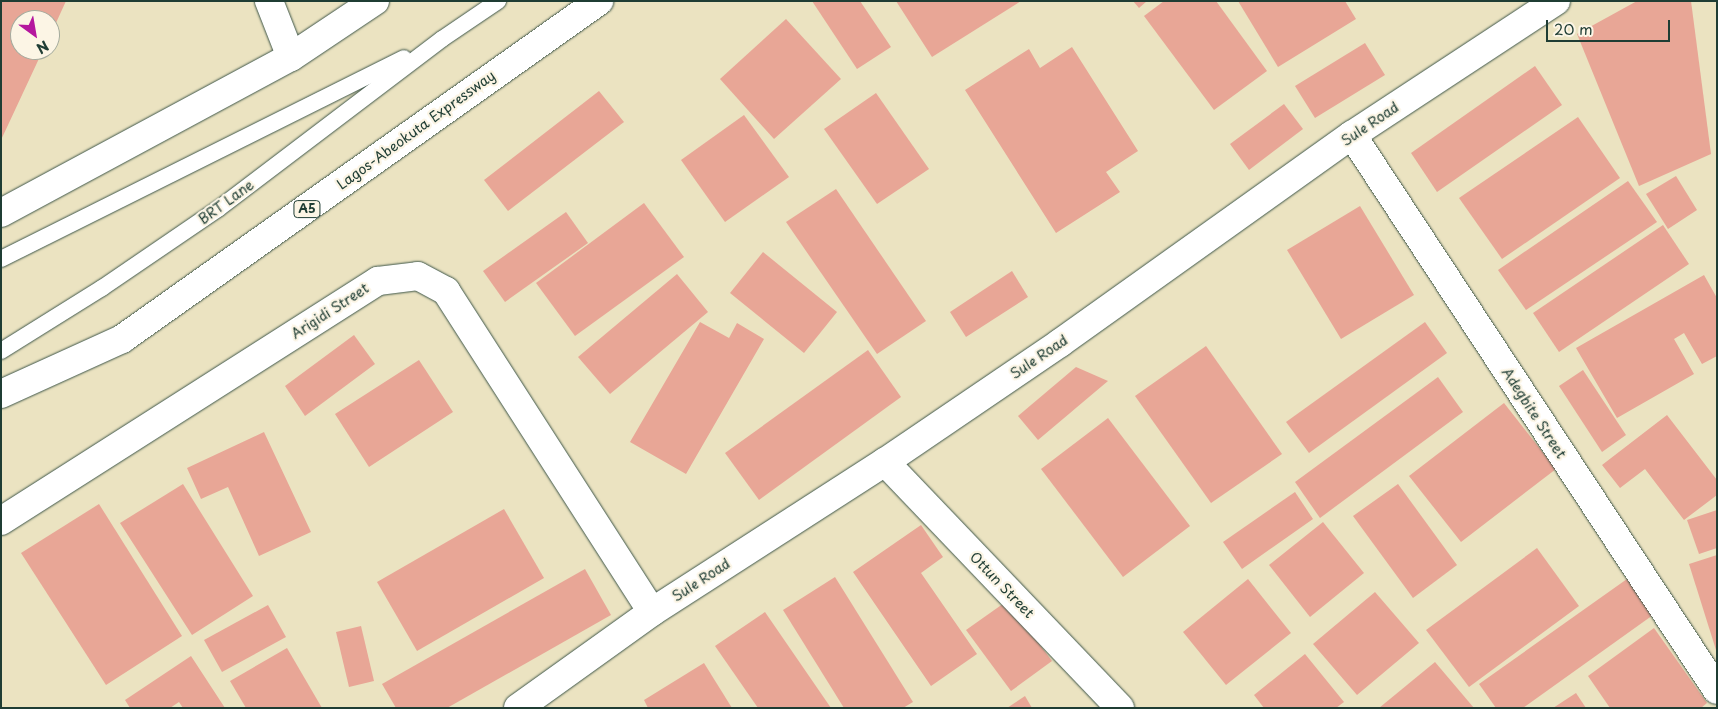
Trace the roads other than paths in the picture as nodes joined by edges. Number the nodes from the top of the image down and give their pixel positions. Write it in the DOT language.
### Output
graph roads {
  1 [pos="269,1"];
  2 [pos="375,1"];
  3 [pos="498,1"];
  4 [pos="599,1"];
  5 [pos="1556,1"];
  6 [pos="442,39"];
  7 [pos="291,57"];
  8 [pos="1352,136"];
  9 [pos="1,213"];
  10 [pos="1,259"];
  11 [pos="1,351"];
  12 [pos="1,394"];
  13 [pos="885,462"];
  14 [pos="1,521"];
  15 [pos="652,612"];
  16 [pos="1717,690"];
  17 [pos="518,708"];
  18 [pos="1120,708"];
  1 -- 7 [label="main road"];
  2 -- 7 [label="main road"];
  3 -- 6 [label="lane, BRT Lane"];
  4 -- 12 [label="main road, Lagos-Abeokuta Expressway / A5"];
  5 -- 8 [label="main road, Sule Road"];
  6 -- 10 [label="lane, BRT Lane"];
  6 -- 11 [label="lane, BRT Lane"];
  7 -- 9 [label="main road"];
  8 -- 13 [label="main road, Sule Road"];
  8 -- 16 [label="main road, Adegbite Street"];
  13 -- 15 [label="main road, Sule Road"];
  13 -- 18 [label="main road, Ottun Street"];
  14 -- 15 [label="main road, Arigidi Street"];
  15 -- 17 [label="main road, Sule Road"];
}
